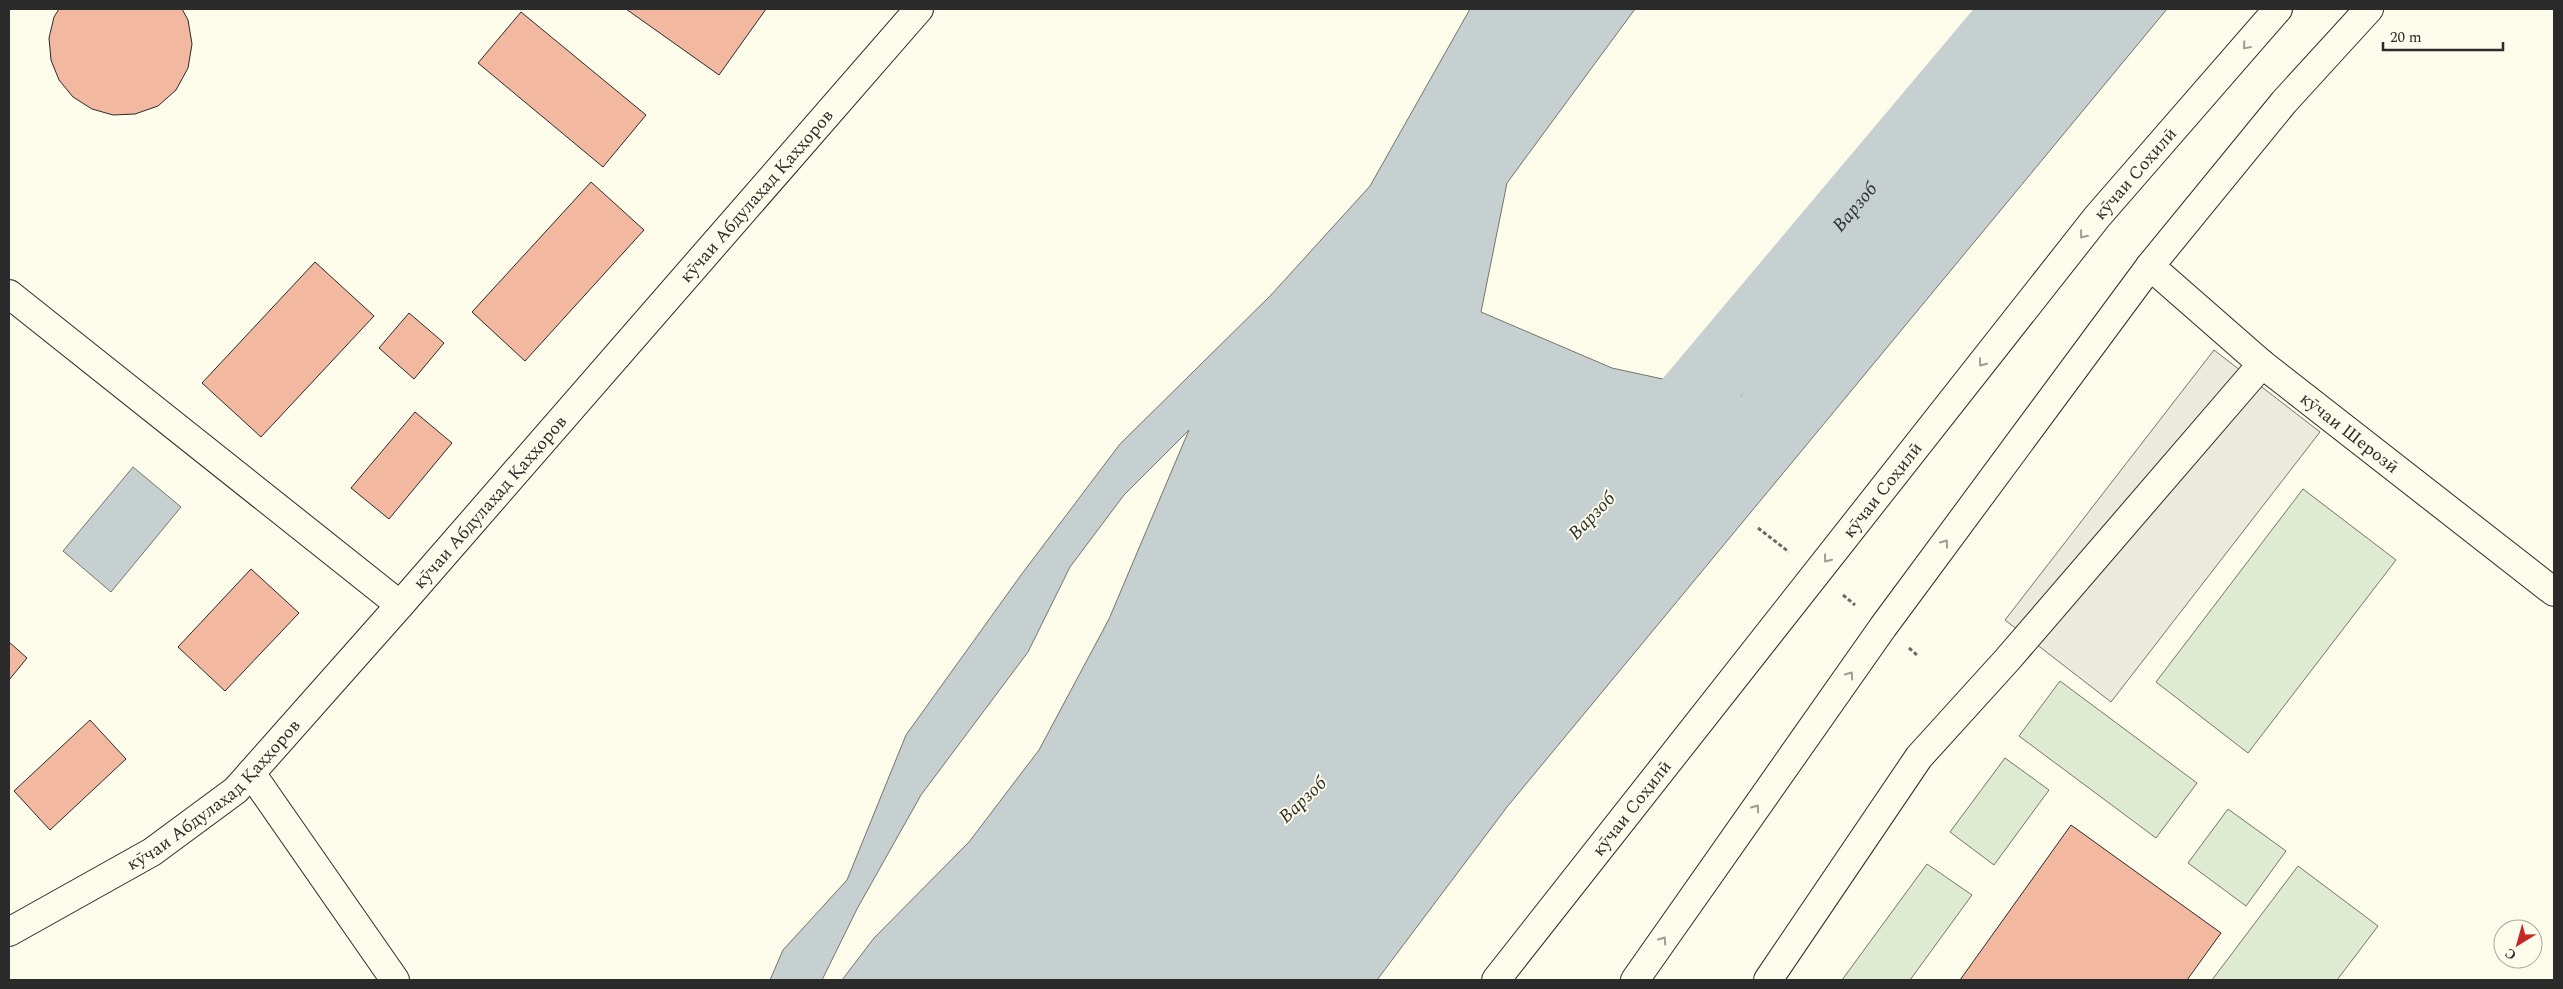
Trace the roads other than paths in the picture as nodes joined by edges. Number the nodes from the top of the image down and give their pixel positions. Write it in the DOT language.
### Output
graph roads {
  1 [pos="919,9"];
  2 [pos="2278,9"];
  3 [pos="2369,9"];
  4 [pos="2150,266"];
  5 [pos="9,294"];
  6 [pos="2262,364"];
  7 [pos="2554,592"];
  8 [pos="400,605"];
  9 [pos="251,773"];
  10 [pos="9,932"];
  11 [pos="395,980"];
  12 [pos="1496,980"];
  13 [pos="1634,980"];
  14 [pos="1768,980"];
  1 -- 8 [label="main road, кӯчаи Абдулаҳад Қаҳҳоров"];
  2 -- 12 [label="main road, кӯчаи Соҳилӣ, one-way"];
  3 -- 4 [label="main road"];
  4 -- 6 [label="main road, кӯчаи Шерозӣ"];
  13 -- 4 [label="main road, one-way"];
  5 -- 8 [label="main road"];
  6 -- 7 [label="main road, кӯчаи Шерозӣ"];
  6 -- 14 [label="main road"];
  8 -- 9 [label="main road, кӯчаи Абдулаҳад Қаҳҳоров"];
  9 -- 10 [label="main road, кӯчаи Абдулаҳад Қаҳҳоров"];
  9 -- 11 [label="main road"];
}
